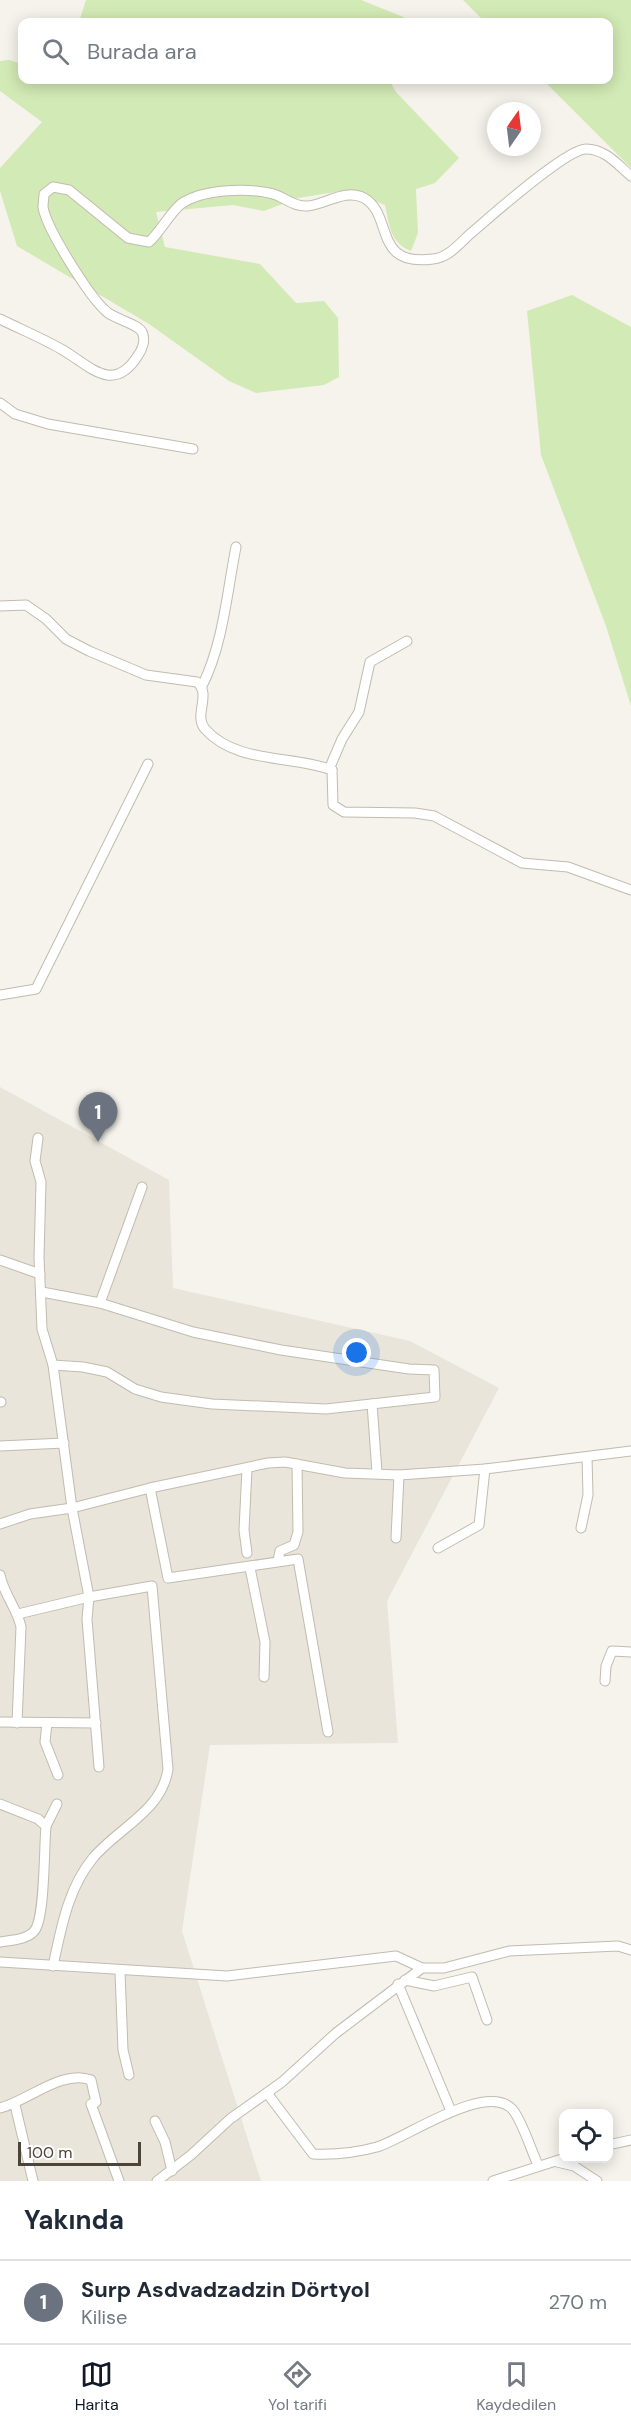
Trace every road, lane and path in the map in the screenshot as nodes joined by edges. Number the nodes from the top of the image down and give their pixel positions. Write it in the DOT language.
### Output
graph roads {
  1 [pos="631,176"];
  2 [pos="0,319"];
  3 [pos="0,403"];
  4 [pos="193,449"];
  5 [pos="236,547"];
  6 [pos="0,606"];
  7 [pos="407,641"];
  8 [pos="202,686"];
  9 [pos="148,764"];
  10 [pos="332,770"];
  11 [pos="631,890"];
  12 [pos="0,995"];
  13 [pos="38,1138"];
  14 [pos="141,1187"];
  15 [pos="0,1260"];
  16 [pos="40,1274"];
  17 [pos="42,1292"];
  18 [pos="100,1303"];
  19 [pos="53,1365"];
  20 [pos="372,1404"];
  21 [pos="64,1443"];
  22 [pos="0,1446"];
  23 [pos="631,1451"];
  24 [pos="587,1458"];
  25 [pos="297,1464"];
  26 [pos="247,1469"];
  27 [pos="485,1469"];
  28 [pos="377,1472"];
  29 [pos="399,1475"];
  30 [pos="150,1488"];
  31 [pos="72,1508"];
  32 [pos="0,1524"];
  33 [pos="581,1528"];
  34 [pos="396,1538"];
  35 [pos="438,1548"];
  36 [pos="247,1553"];
  37 [pos="278,1561"];
  38 [pos="250,1568"];
  39 [pos="0,1575"];
  40 [pos="89,1597"];
  41 [pos="18,1614"];
  42 [pos="631,1652"];
  43 [pos="264,1677"];
  44 [pos="605,1681"];
  45 [pos="0,1722"];
  46 [pos="17,1723"];
  47 [pos="47,1723"];
  48 [pos="96,1723"];
  49 [pos="328,1732"];
  50 [pos="99,1767"];
  51 [pos="58,1775"];
  52 [pos="0,1804"];
  53 [pos="57,1804"];
  54 [pos="46,1826"];
  55 [pos="0,1942"];
  56 [pos="631,1950"];
  57 [pos="0,1962"];
  58 [pos="52,1966"];
  59 [pos="422,1968"];
  60 [pos="120,1972"];
  61 [pos="401,1982"];
  62 [pos="487,2020"];
  63 [pos="129,2075"];
  64 [pos="267,2093"];
  65 [pos="15,2105"];
  66 [pos="0,2109"];
  67 [pos="451,2111"];
  68 [pos="155,2121"];
  69 [pos="631,2140"];
  70 [pos="613,2144"];
  71 [pos="559,2160"];
  72 [pos="555,2162"];
  73 [pos="538,2165"];
  74 [pos="172,2171"];
  75 [pos="33,2181"];
  76 [pos="119,2181"];
  77 [pos="157,2181"];
  78 [pos="493,2181"];
  79 [pos="597,2181"];
  1 -- 2 [label="street"];
  3 -- 4 [label="street"];
  5 -- 8 [label="street"];
  6 -- 8 [label="street"];
  7 -- 10 [label="street"];
  8 -- 10 [label="street"];
  9 -- 12 [label="street"];
  10 -- 11 [label="street"];
  13 -- 16 [label="street"];
  14 -- 18 [label="street"];
  15 -- 16 [label="street"];
  16 -- 17 [label="street"];
  17 -- 18 [label="street"];
  17 -- 19 [label="street"];
  18 -- 20 [label="street"];
  19 -- 20 [label="street"];
  19 -- 21 [label="street"];
  20 -- 28 [label="street"];
  21 -- 22 [label="street"];
  21 -- 31 [label="street"];
  23 -- 24 [label="street"];
  24 -- 27 [label="street"];
  24 -- 33 [label="street"];
  25 -- 26 [label="street"];
  25 -- 28 [label="street"];
  25 -- 37 [label="street"];
  26 -- 30 [label="street"];
  26 -- 36 [label="street"];
  27 -- 29 [label="street"];
  27 -- 35 [label="street"];
  28 -- 29 [label="street"];
  29 -- 34 [label="street"];
  30 -- 31 [label="street"];
  30 -- 38 [label="street"];
  31 -- 32 [label="street"];
  31 -- 40 [label="street"];
  37 -- 38 [label="street"];
  37 -- 49 [label="street"];
  38 -- 43 [label="street"];
  39 -- 41 [label="street"];
  40 -- 41 [label="street"];
  40 -- 48 [label="street"];
  40 -- 58 [label="street"];
  41 -- 46 [label="street"];
  42 -- 44 [label="street"];
  45 -- 46 [label="street"];
  46 -- 47 [label="street"];
  47 -- 48 [label="street"];
  47 -- 51 [label="street"];
  48 -- 50 [label="street"];
  52 -- 54 [label="street"];
  53 -- 54 [label="street"];
  54 -- 55 [label="street"];
  56 -- 59 [label="street"];
  57 -- 58 [label="street"];
  58 -- 60 [label="street"];
  59 -- 60 [label="street"];
  59 -- 61 [label="street"];
  60 -- 63 [label="street"];
  61 -- 62 [label="street"];
  61 -- 64 [label="street"];
  61 -- 67 [label="street"];
  64 -- 67 [label="street"];
  64 -- 74 [label="street"];
  65 -- 66 [label="street"];
  65 -- 75 [label="street"];
  65 -- 76 [label="street"];
  67 -- 73 [label="street"];
  68 -- 74 [label="street"];
  69 -- 70 [label="street"];
  71 -- 72 [label="street"];
  72 -- 73 [label="street"];
  72 -- 79 [label="street"];
  73 -- 78 [label="street"];
  74 -- 77 [label="street"];
}
